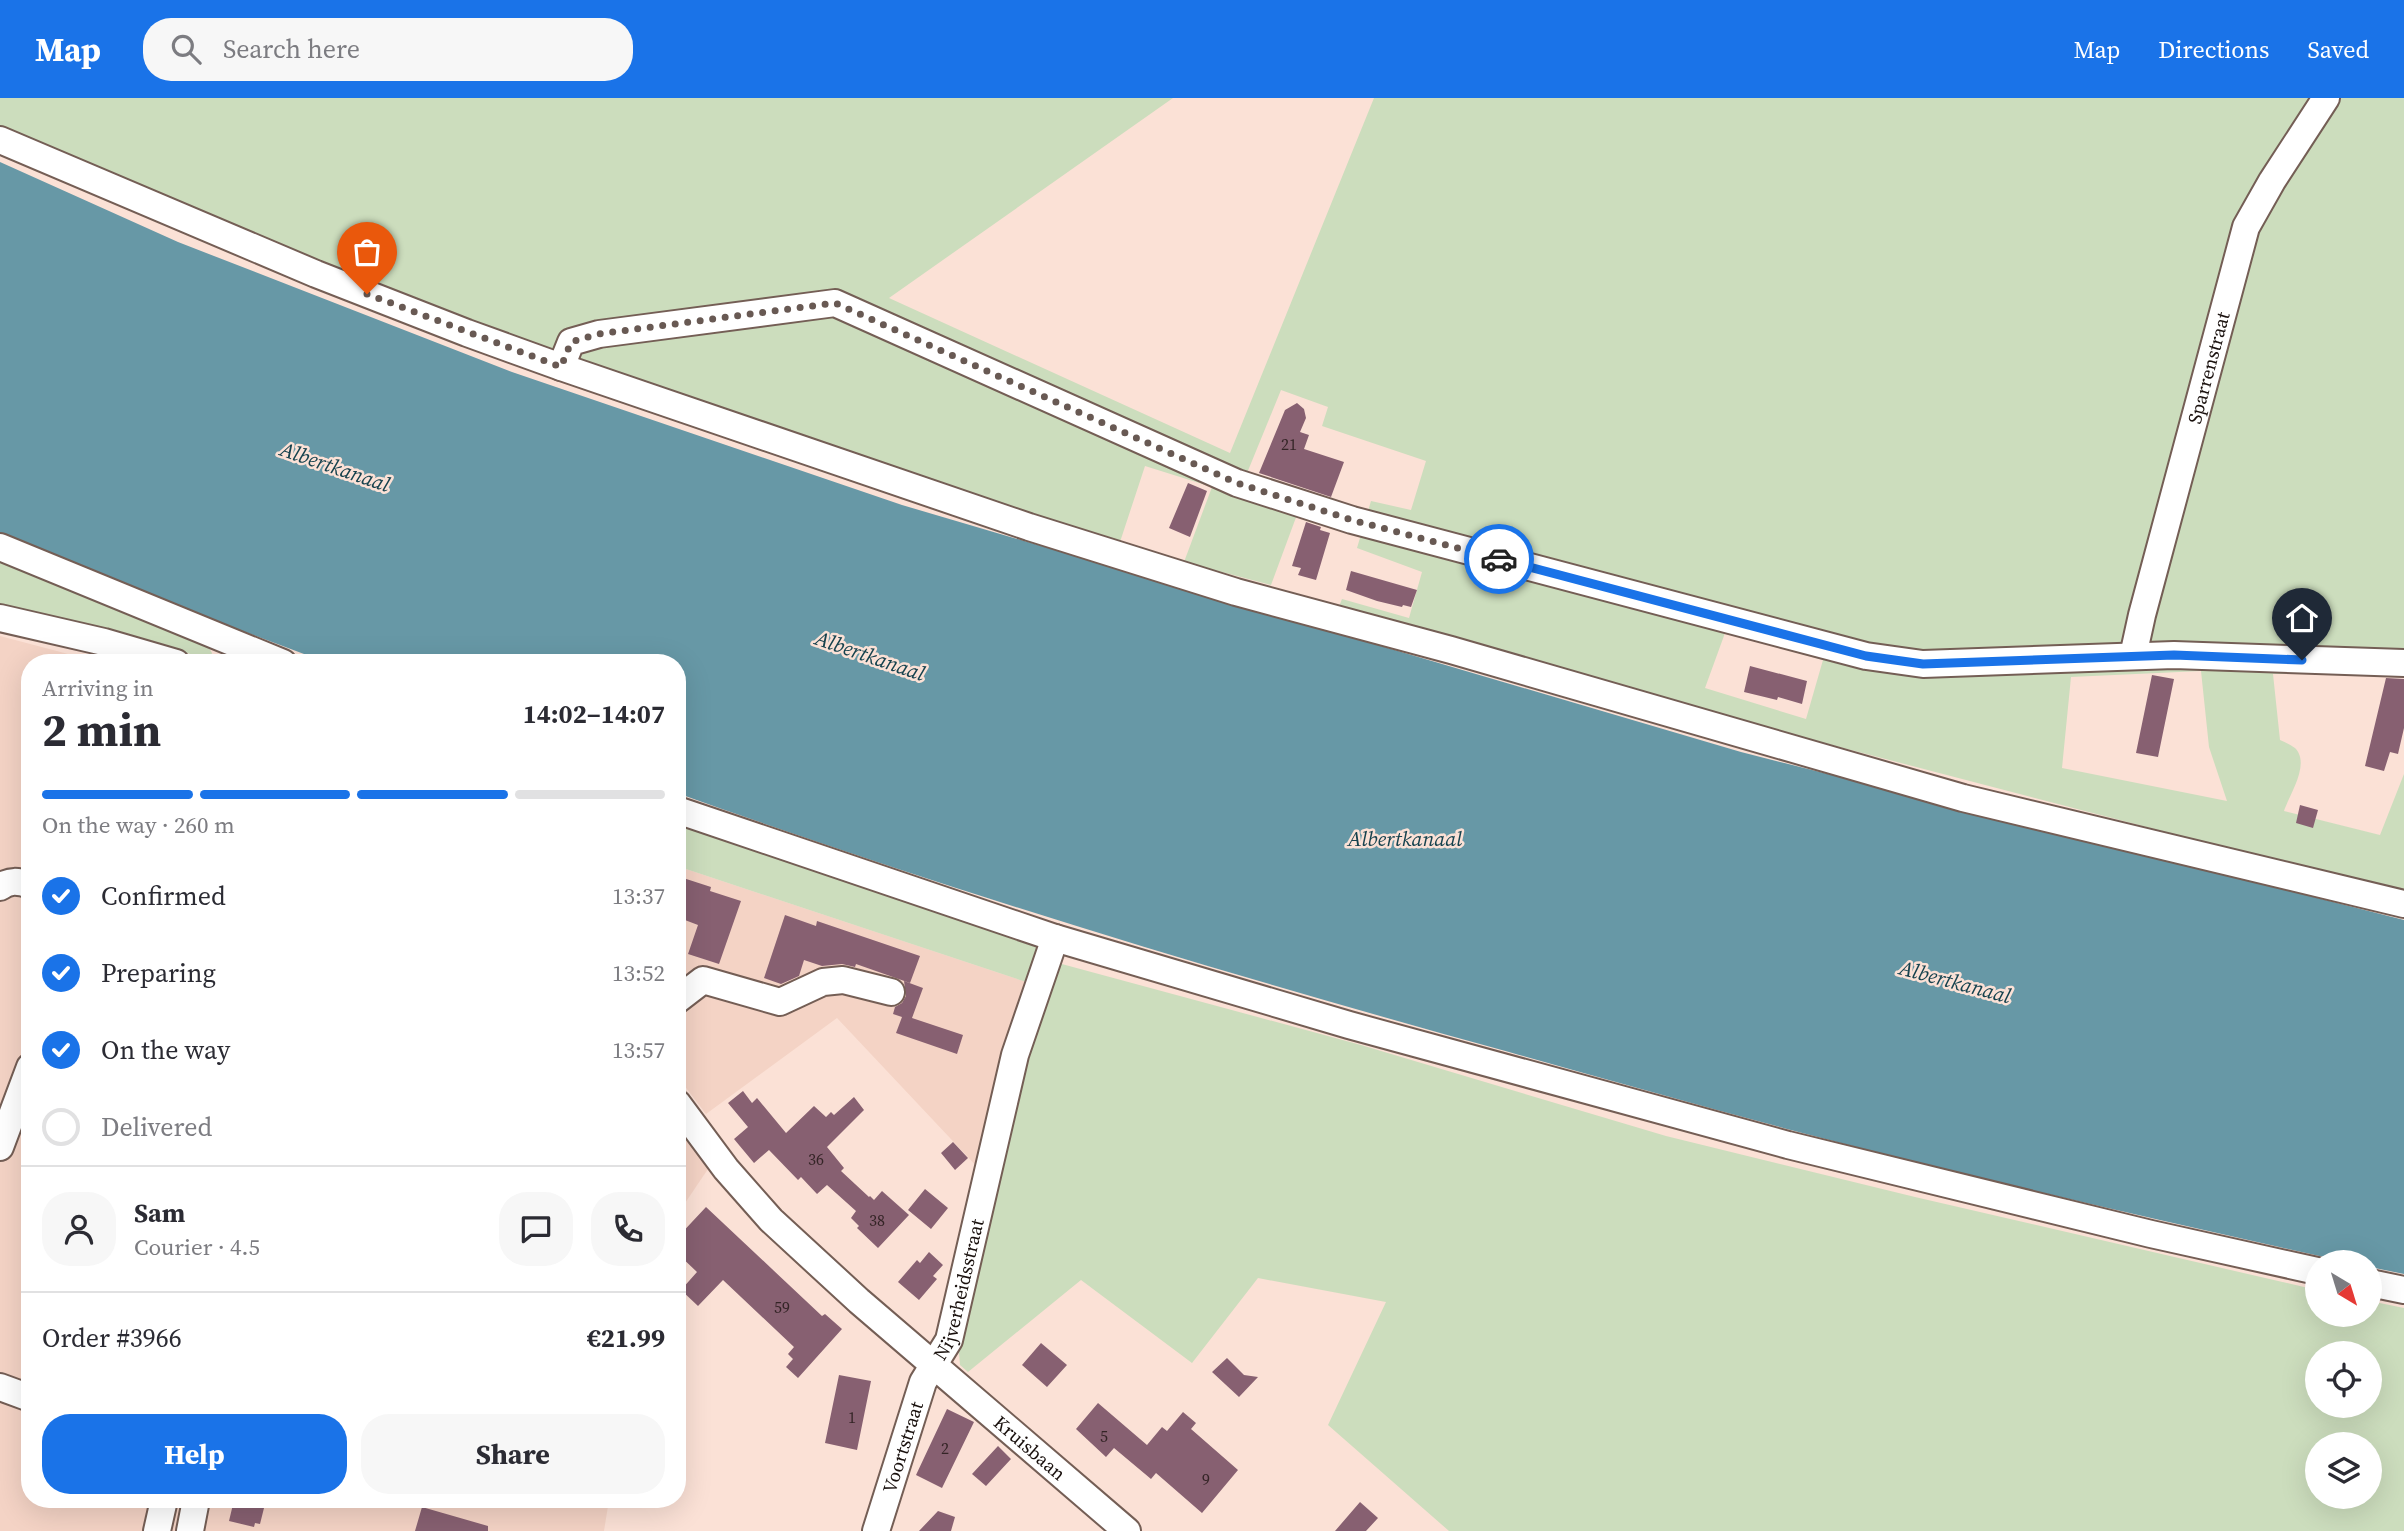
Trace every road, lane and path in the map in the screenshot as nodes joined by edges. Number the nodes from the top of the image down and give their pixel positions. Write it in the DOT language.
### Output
graph roads {
  1 [pos="2326,98"];
  2 [pos="0,140"];
  3 [pos="561,367"];
  4 [pos="0,547"];
  5 [pos="0,618"];
  6 [pos="145,654"];
  7 [pos="234,654"];
  8 [pos="2133,656"];
  9 [pos="2404,663"];
  10 [pos="686,813"];
  11 [pos="21,881"];
  12 [pos="0,887"];
  13 [pos="2404,904"];
  14 [pos="1055,938"];
  15 [pos="891,992"];
  16 [pos="686,993"];
  17 [pos="21,1091"];
  18 [pos="686,1115"];
  19 [pos="0,1147"];
  20 [pos="2305,1268"];
  21 [pos="2382,1285"];
  22 [pos="2404,1290"];
  23 [pos="934,1365"];
  24 [pos="0,1387"];
  25 [pos="21,1395"];
  26 [pos="162,1508"];
  27 [pos="194,1508"];
  28 [pos="157,1531"];
  29 [pos="190,1531"];
  30 [pos="876,1531"];
  31 [pos="1127,1531"];
  1 -- 8 [label="street, Sparrenstraat"];
  2 -- 3 [label="street"];
  3 -- 8 [label="street"];
  3 -- 13 [label="street"];
  4 -- 7 [label="street"];
  5 -- 6 [label="street"];
  8 -- 9 [label="street"];
  10 -- 14 [label="street"];
  11 -- 12 [label="street"];
  14 -- 20 [label="street"];
  14 -- 23 [label="street, Nijverheidsstraat"];
  15 -- 16 [label="street"];
  17 -- 19 [label="street"];
  18 -- 23 [label="street, Nijverheidsstraat"];
  21 -- 22 [label="street"];
  23 -- 30 [label="street, Voortstraat"];
  23 -- 31 [label="street, Kruisbaan"];
  24 -- 25 [label="street"];
  26 -- 28 [label="street"];
  27 -- 29 [label="street"];
}
